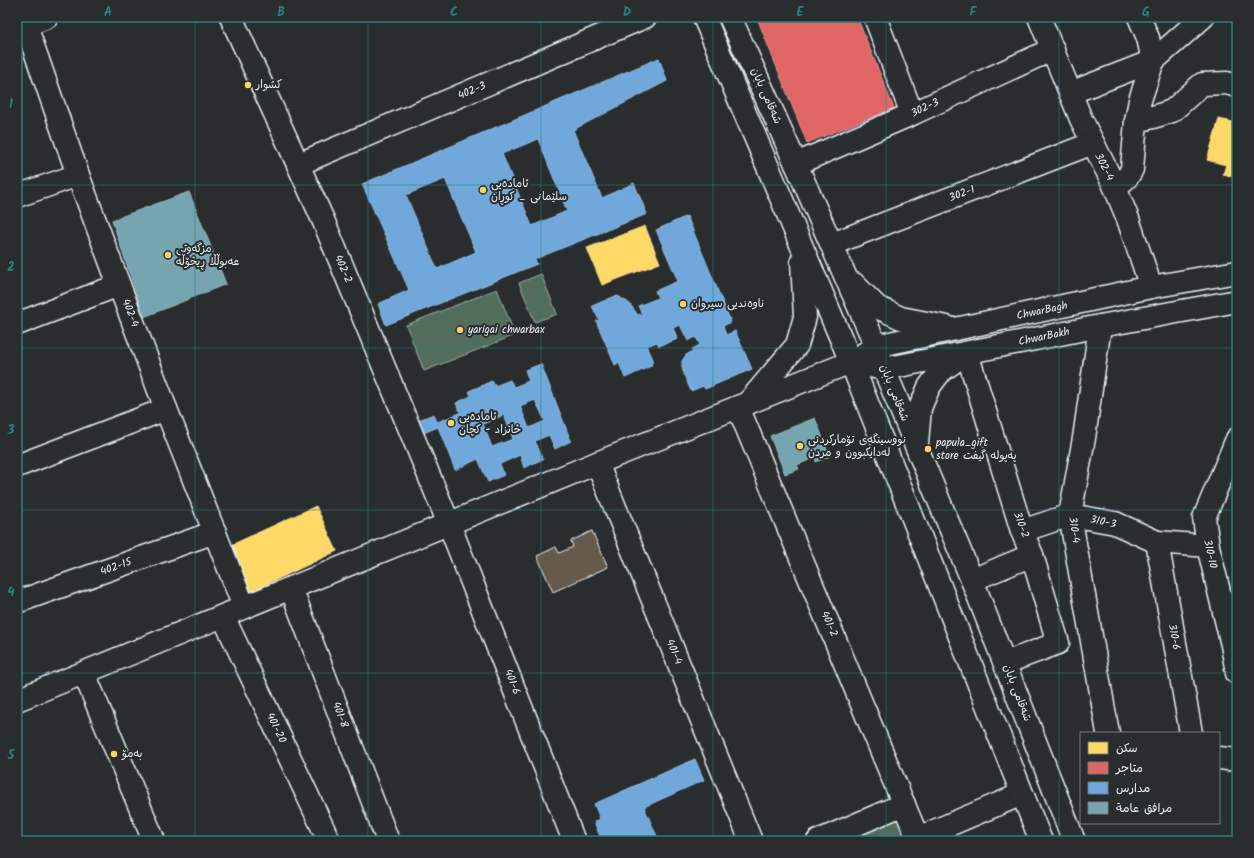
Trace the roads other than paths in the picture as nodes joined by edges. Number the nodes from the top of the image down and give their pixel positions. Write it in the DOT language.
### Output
graph roads {
  1 [pos="48,17"];
  2 [pos="231,17"];
  3 [pos="645,17"];
  4 [pos="704,17"];
  5 [pos="730,17"];
  6 [pos="875,17"];
  7 [pos="1039,17"];
  8 [pos="1139,17"];
  9 [pos="1202,17"];
  10 [pos="22,24"];
  11 [pos="1053,49"];
  12 [pos="1153,62"];
  13 [pos="1237,86"];
  14 [pos="1070,94"];
  15 [pos="912,114"];
  16 [pos="1136,121"];
  17 [pos="1093,144"];
  18 [pos="299,164"];
  19 [pos="796,164"];
  20 [pos="78,175"];
  21 [pos="1114,185"];
  22 [pos="17,196"];
  23 [pos="832,244"];
  24 [pos="801,246"];
  25 [pos="1237,272"];
  26 [pos="845,275"];
  27 [pos="119,285"];
  28 [pos="1151,287"];
  29 [pos="1237,300"];
  30 [pos="17,324"];
  31 [pos="1100,326"];
  32 [pos="956,329"];
  33 [pos="876,346"];
  34 [pos="966,353"];
  35 [pos="851,362"];
  36 [pos="884,369"];
  37 [pos="743,406"];
  38 [pos="166,409"];
  39 [pos="1237,439"];
  40 [pos="916,446"];
  41 [pos="597,463"];
  42 [pos="17,466"];
  43 [pos="1070,515"];
  44 [pos="449,524"];
  45 [pos="1022,531"];
  46 [pos="215,532"];
  47 [pos="1157,542"];
  48 [pos="1208,546"];
  49 [pos="1032,555"];
  50 [pos="972,580"];
  51 [pos="291,588"];
  52 [pos="17,602"];
  53 [pos="244,607"];
  54 [pos="223,616"];
  55 [pos="1005,663"];
  56 [pos="84,673"];
  57 [pos="1237,673"];
  58 [pos="17,700"];
  59 [pos="1108,732"];
  60 [pos="1191,732"];
  61 [pos="1220,758"];
  62 [pos="1237,760"];
  63 [pos="1022,794"];
  64 [pos="904,804"];
  65 [pos="1076,832"];
  66 [pos="918,839"];
  67 [pos="154,841"];
  68 [pos="329,841"];
  69 [pos="388,841"];
  70 [pos="574,841"];
  71 [pos="750,841"];
  72 [pos="818,841"];
  73 [pos="1040,841"];
  1 -- 10 [label="street"];
  2 -- 18 [label="street, 402-2"];
  3 -- 18 [label="street, 402-3"];
  4 -- 24 [label="street"];
  5 -- 19 [label="street, شەقامی بابان"];
  6 -- 15 [label="street"];
  7 -- 11 [label="street, 302-4"];
  8 -- 12 [label="street"];
  9 -- 12 [label="street"];
  10 -- 20 [label="street, 402-4"];
  11 -- 14 [label="street, 302-4"];
  11 -- 15 [label="street, 302-3"];
  12 -- 14 [label="street"];
  12 -- 16 [label="street"];
  13 -- 16 [label="street"];
  14 -- 17 [label="street, 302-4"];
  15 -- 19 [label="street, 302-3"];
  16 -- 21 [label="street"];
  17 -- 21 [label="street, 302-4"];
  17 -- 23 [label="street, 302-1"];
  18 -- 44 [label="street, 402-2"];
  19 -- 23 [label="street, شەقامی بابان"];
  20 -- 22 [label="street"];
  20 -- 27 [label="street, 402-4"];
  21 -- 28 [label="street, 302-4"];
  23 -- 26 [label="street, شەقامی بابان"];
  24 -- 35 [label="street"];
  24 -- 37 [label="street"];
  25 -- 28 [label="street, ChwarBagh"];
  26 -- 32 [label="street"];
  26 -- 33 [label="street, شەقامی بابان"];
  27 -- 30 [label="street"];
  27 -- 38 [label="street, 402-4"];
  28 -- 32 [label="street, ChwarBagh"];
  29 -- 31 [label="street, ChwarBakh"];
  31 -- 34 [label="street, ChwarBakh"];
  31 -- 43 [label="street, 310-4"];
  32 -- 33 [label="street, ChwarBagh"];
  33 -- 35 [label="street, ChwarBagh"];
  33 -- 36 [label="street, شەقامی بابان"];
  34 -- 36 [label="street, ChwarBakh"];
  34 -- 40 [label="street"];
  34 -- 45 [label="street, 310-2"];
  35 -- 36 [label="street, ChwarBakh"];
  35 -- 37 [label="street, ChwarBagh"];
  35 -- 63 [label="street"];
  36 -- 40 [label="street, شەقامی بابان"];
  37 -- 41 [label="street, ChwarBagh"];
  37 -- 64 [label="street, 401-2"];
  38 -- 42 [label="street"];
  38 -- 46 [label="street, 402-4"];
  39 -- 48 [label="street, 310-10"];
  40 -- 50 [label="street, شەقامی بابان"];
  41 -- 44 [label="street, ChwarBagh"];
  41 -- 71 [label="street, 401-4"];
  43 -- 45 [label="street, 310-3"];
  43 -- 47 [label="street, 310-3"];
  43 -- 59 [label="street, 310-4"];
  44 -- 51 [label="street, ChwarBagh"];
  44 -- 70 [label="street, 401-6"];
  45 -- 49 [label="street, 310-2"];
  46 -- 52 [label="street, 402-15"];
  46 -- 53 [label="street, 402-4"];
  47 -- 48 [label="street, 310-3"];
  47 -- 60 [label="street, 310-6"];
  48 -- 57 [label="street, 310-10"];
  49 -- 50 [label="street"];
  49 -- 55 [label="street, 310-2"];
  50 -- 55 [label="street, شەقامی بابان"];
  51 -- 53 [label="street, ChwarBagh"];
  51 -- 69 [label="street, 401-8"];
  53 -- 54 [label="street, ChwarBagh"];
  54 -- 56 [label="street, ChwarBagh"];
  54 -- 68 [label="street, 401-20"];
  55 -- 65 [label="street, شەقامی بابان"];
  56 -- 58 [label="street, ChwarBagh"];
  56 -- 67 [label="street"];
  61 -- 62 [label="street"];
  63 -- 66 [label="street"];
  63 -- 73 [label="street"];
  64 -- 66 [label="street, 401-2"];
  64 -- 72 [label="street"];
}
